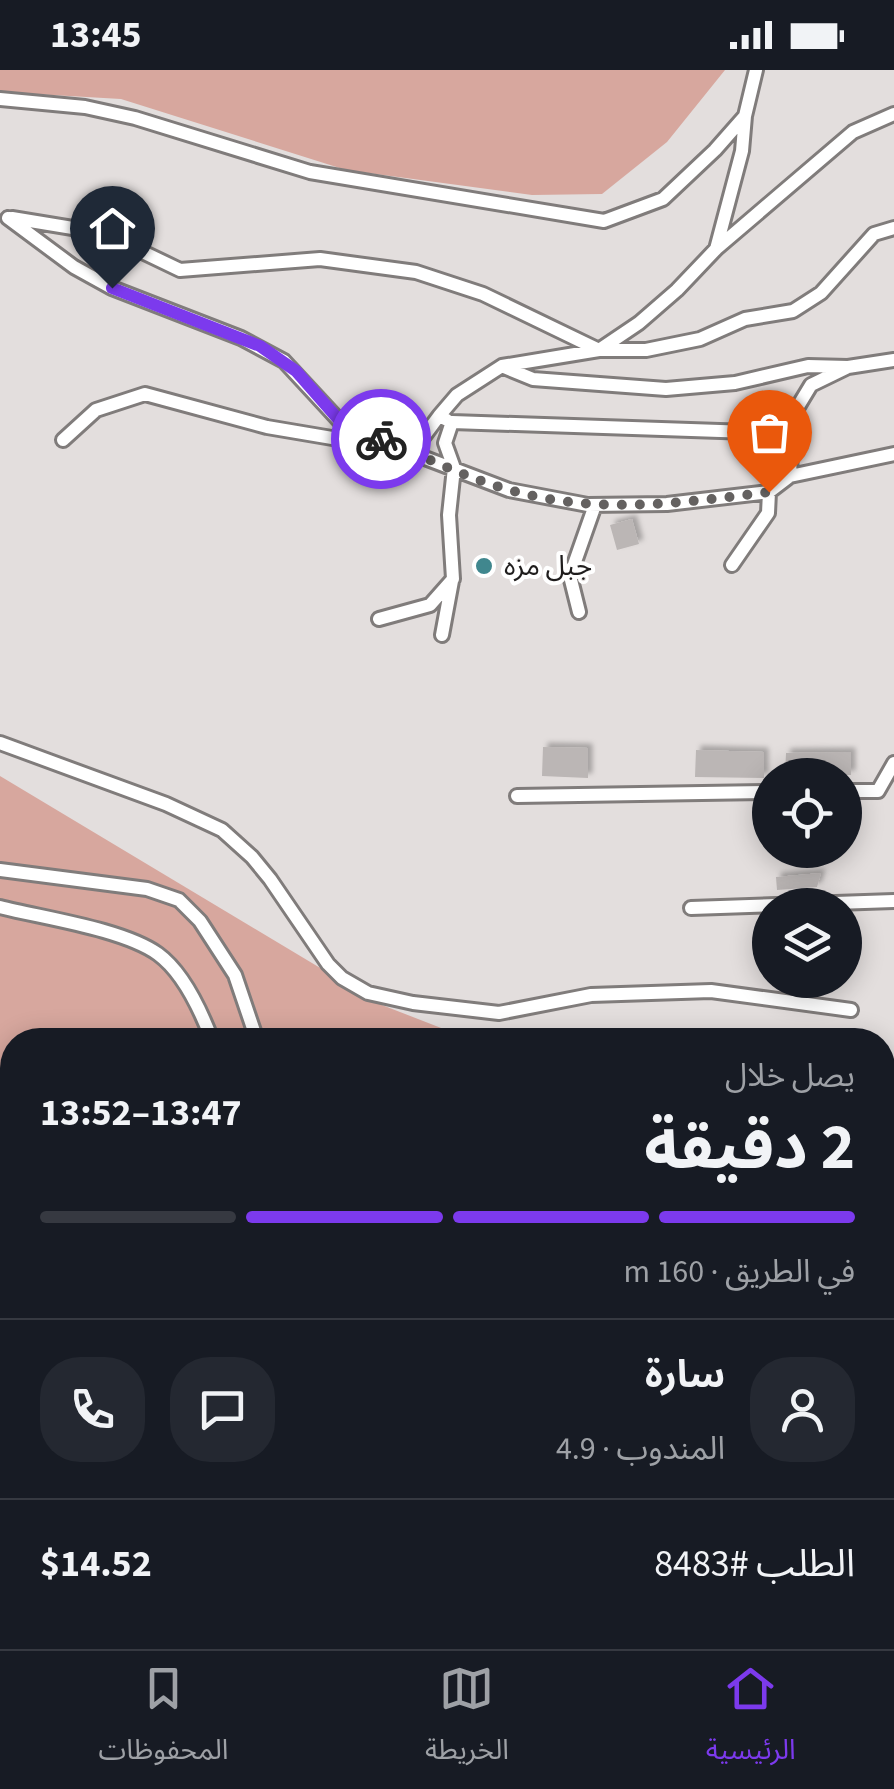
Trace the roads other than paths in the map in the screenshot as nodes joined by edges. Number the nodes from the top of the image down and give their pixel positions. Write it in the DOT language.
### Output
graph roads {
  1 [pos="756,70"];
  2 [pos="0,100"];
  3 [pos="894,114"];
  4 [pos="745,116"];
  5 [pos="4,217"];
  6 [pos="894,228"];
  7 [pos="716,249"];
  8 [pos="599,350"];
  9 [pos="894,360"];
  10 [pos="502,366"];
  11 [pos="848,367"];
  12 [pos="446,419"];
  13 [pos="360,432"];
  14 [pos="782,433"];
  15 [pos="63,440"];
  16 [pos="413,452"];
  17 [pos="894,454"];
  18 [pos="454,468"];
  19 [pos="790,476"];
  20 [pos="769,492"];
  21 [pos="595,505"];
  22 [pos="732,565"];
  23 [pos="453,579"];
  24 [pos="580,612"];
  25 [pos="379,619"];
  26 [pos="442,635"];
  27 [pos="0,743"];
  28 [pos="894,763"];
  29 [pos="862,791"];
  30 [pos="752,792"];
  31 [pos="517,796"];
  32 [pos="0,870"];
  33 [pos="894,901"];
  34 [pos="0,907"];
  35 [pos="692,908"];
  36 [pos="851,1010"];
  37 [pos="206,1028"];
  38 [pos="253,1028"];
  1 -- 4 [label="street"];
  2 -- 4 [label="street"];
  3 -- 7 [label="street"];
  4 -- 7 [label="street"];
  5 -- 8 [label="street"];
  5 -- 13 [label="street"];
  6 -- 8 [label="street"];
  7 -- 8 [label="street"];
  8 -- 10 [label="street"];
  9 -- 11 [label="street"];
  10 -- 11 [label="street"];
  10 -- 12 [label="street"];
  11 -- 14 [label="street"];
  12 -- 14 [label="street"];
  12 -- 16 [label="street"];
  12 -- 18 [label="street"];
  13 -- 15 [label="street"];
  13 -- 16 [label="street"];
  14 -- 19 [label="street"];
  16 -- 18 [label="street"];
  17 -- 19 [label="street"];
  18 -- 21 [label="street"];
  18 -- 23 [label="street"];
  19 -- 20 [label="street"];
  20 -- 21 [label="street"];
  20 -- 22 [label="street"];
  21 -- 24 [label="street"];
  23 -- 25 [label="street"];
  23 -- 26 [label="street"];
  27 -- 36 [label="street"];
  28 -- 29 [label="street"];
  30 -- 31 [label="street"];
  32 -- 38 [label="street"];
  33 -- 35 [label="street"];
  34 -- 37 [label="street"];
}
